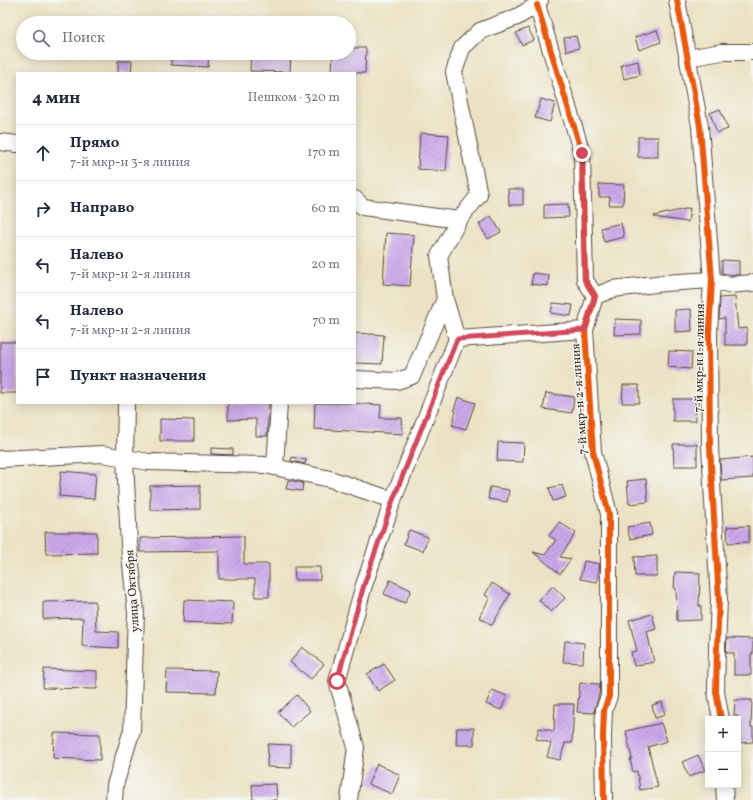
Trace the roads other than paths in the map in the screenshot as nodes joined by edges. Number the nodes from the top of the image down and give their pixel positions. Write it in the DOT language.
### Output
graph roads {
  1 [pos="677,0"];
  2 [pos="538,2"];
  3 [pos="753,52"];
  4 [pos="687,58"];
  5 [pos="0,142"];
  6 [pos="16,144"];
  7 [pos="356,200"];
  8 [pos="459,220"];
  9 [pos="712,280"];
  10 [pos="753,283"];
  11 [pos="595,296"];
  12 [pos="445,299"];
  13 [pos="585,330"];
  14 [pos="457,339"];
  15 [pos="356,379"];
  16 [pos="126,404"];
  17 [pos="279,404"];
  18 [pos="125,458"];
  19 [pos="0,459"];
  20 [pos="275,467"];
  21 [pos="393,500"];
  22 [pos="720,716"];
  23 [pos="724,788"];
  24 [pos="114,800"];
  25 [pos="349,800"];
  26 [pos="604,800"];
  27 [pos="725,800"];
  1 -- 4 [label="street, 7-й мкр-н 1-я линия"];
  2 -- 8 [label="street"];
  2 -- 11 [label="street"];
  3 -- 4 [label="street"];
  4 -- 9 [label="street, 7-й мкр-н 1-я линия"];
  5 -- 6 [label="street"];
  7 -- 8 [label="street"];
  8 -- 12 [label="street"];
  9 -- 10 [label="street"];
  9 -- 11 [label="street"];
  9 -- 22 [label="street, 7-й мкр-н 1-я линия"];
  11 -- 13 [label="street, 7-й мкр-н 2-я линия"];
  12 -- 14 [label="street"];
  12 -- 15 [label="street"];
  13 -- 14 [label="street"];
  13 -- 26 [label="street, 7-й мкр-н 2-я линия"];
  14 -- 21 [label="street"];
  16 -- 18 [label="street, улица Октября"];
  17 -- 20 [label="street"];
  18 -- 19 [label="street"];
  18 -- 20 [label="street"];
  18 -- 24 [label="street, улица Октября"];
  20 -- 21 [label="street"];
  21 -- 25 [label="street"];
  23 -- 27 [label="street"];
}
